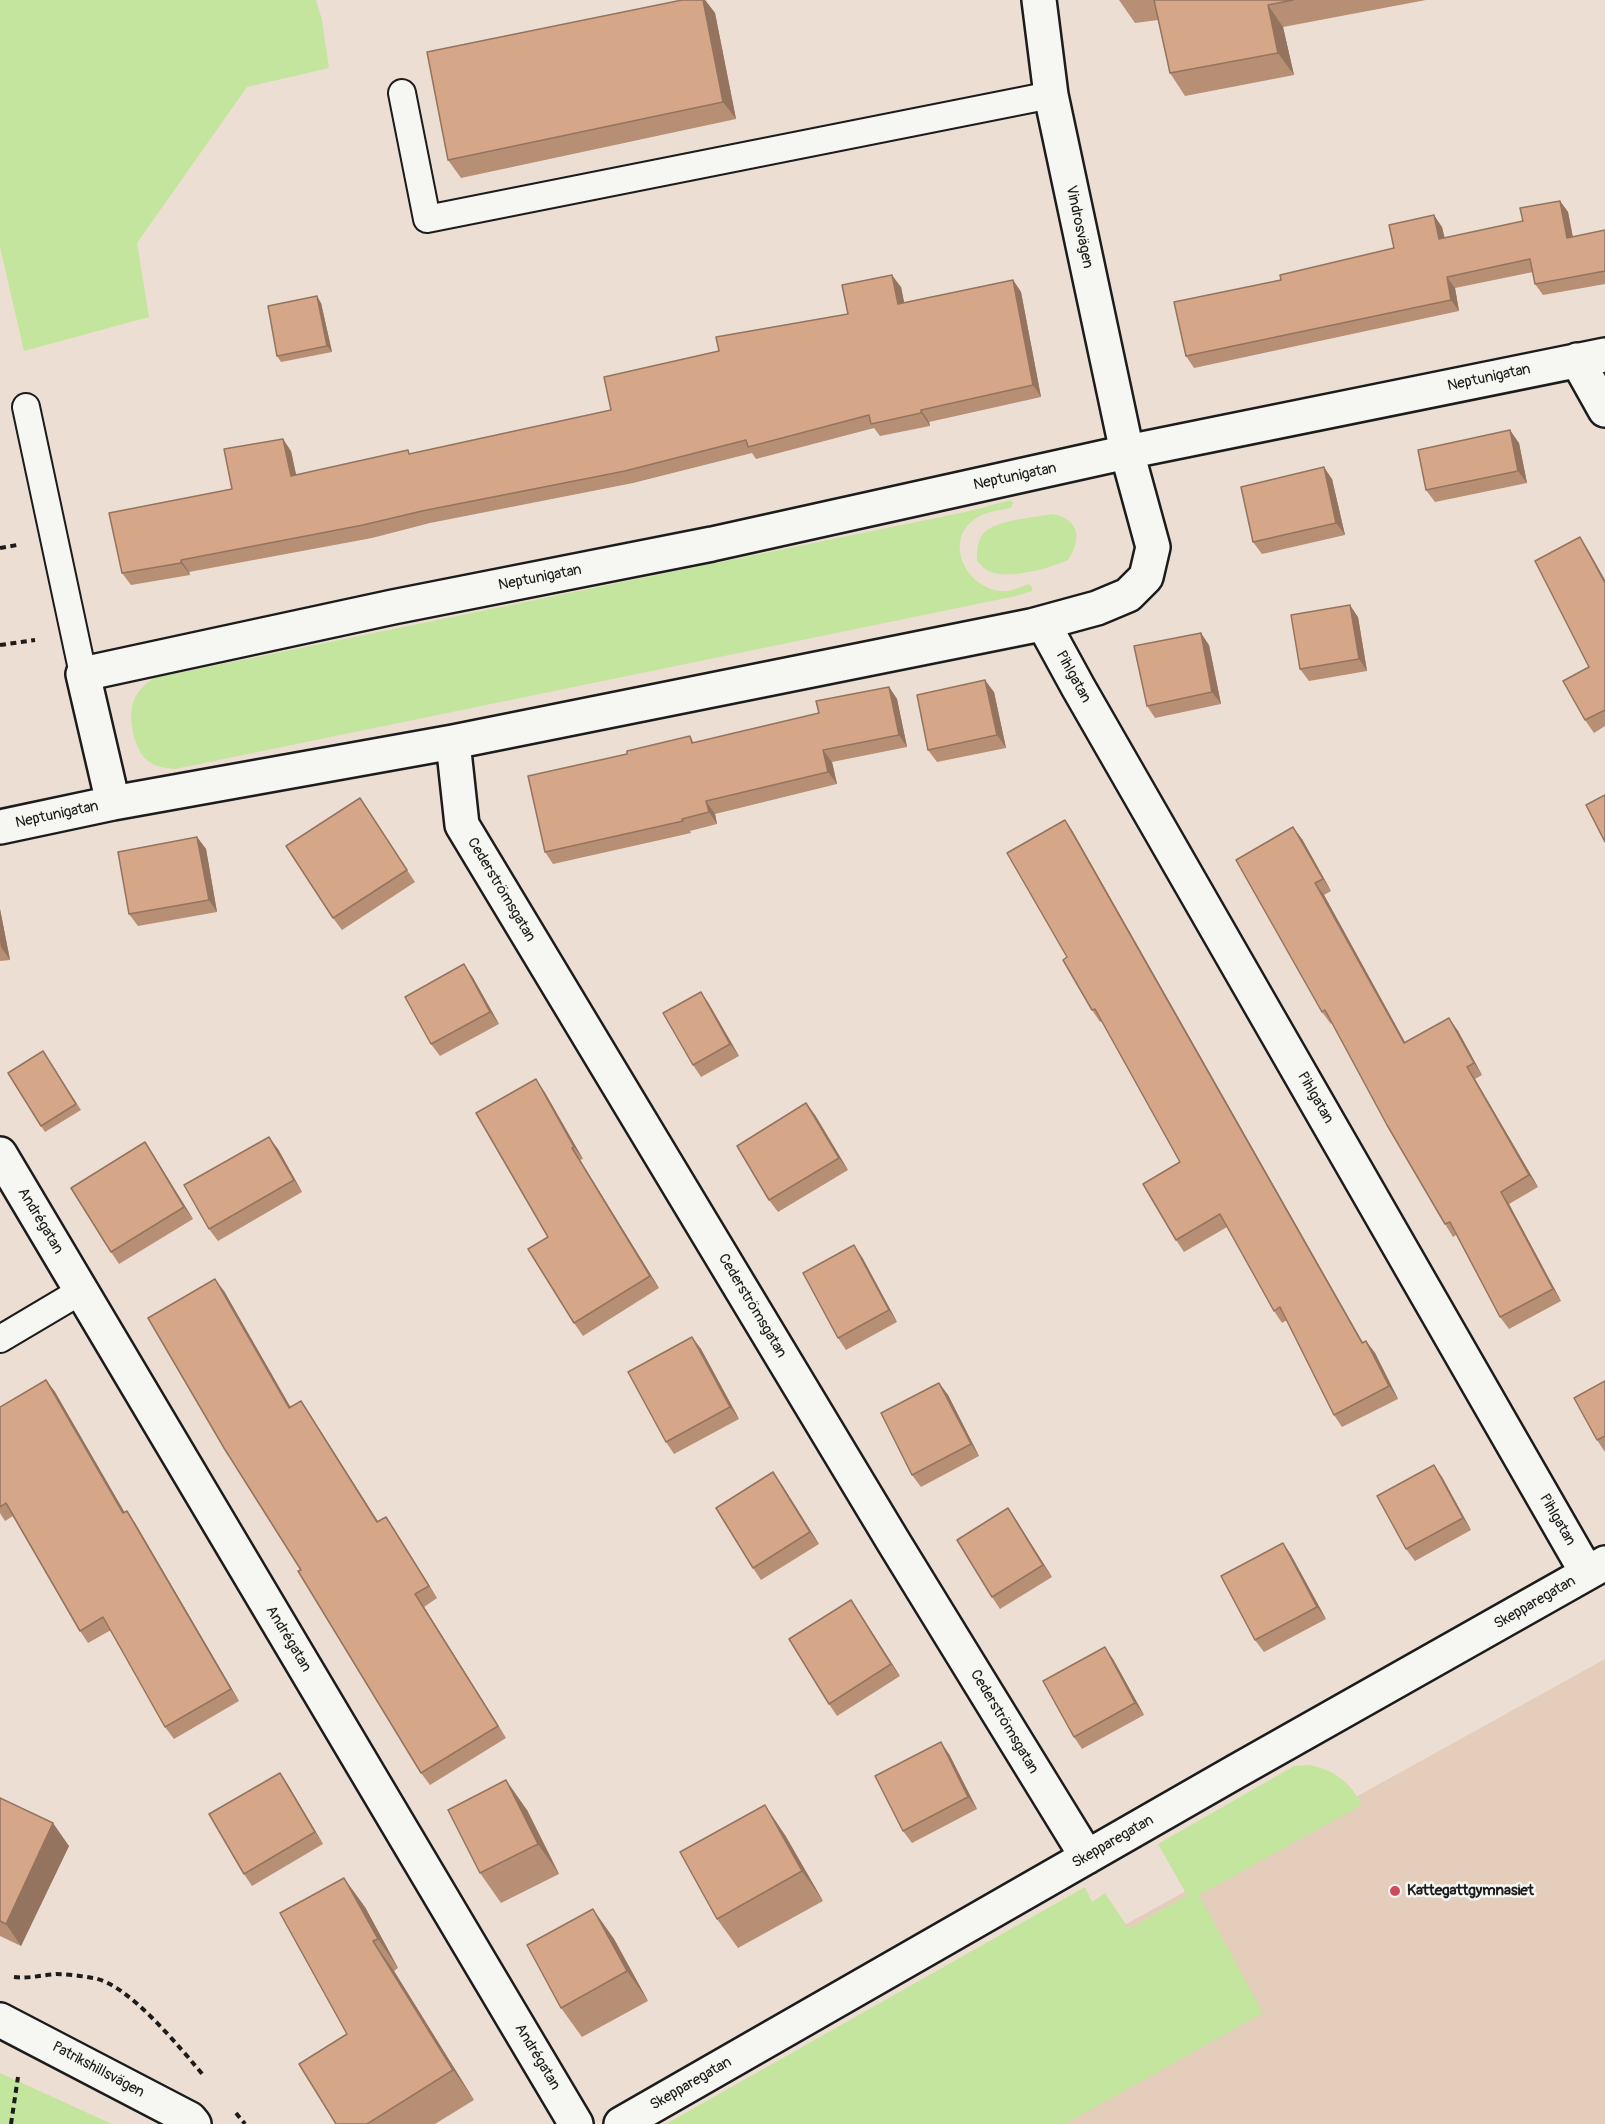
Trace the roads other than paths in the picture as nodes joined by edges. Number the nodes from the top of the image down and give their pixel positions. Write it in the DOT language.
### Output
graph roads {
  1 [pos="1039,0"];
  2 [pos="402,93"];
  3 [pos="1051,95"];
  4 [pos="1591,357"];
  5 [pos="26,407"];
  6 [pos="1605,410"];
  7 [pos="1126,452"];
  8 [pos="1043,623"];
  9 [pos="83,674"];
  10 [pos="453,742"];
  11 [pos="113,803"];
  12 [pos="0,827"];
  13 [pos="0,1154"];
  14 [pos="81,1291"];
  15 [pos="0,1339"];
  16 [pos="1596,1568"];
  17 [pos="1087,1857"];
  18 [pos="0,2020"];
  19 [pos="194,2124"];
  20 [pos="576,2124"];
  21 [pos="621,2124"];
  1 -- 3 [label="street, Vindrosvägen"];
  2 -- 3 [label="lane"];
  3 -- 7 [label="street, Vindrosvägen"];
  4 -- 6 [label="street"];
  4 -- 7 [label="street, Neptunigatan"];
  5 -- 9 [label="lane"];
  7 -- 8 [label="street, Neptunigatan"];
  7 -- 9 [label="street, Neptunigatan"];
  8 -- 10 [label="street, Neptunigatan"];
  8 -- 16 [label="street, Pihlgatan"];
  9 -- 11 [label="street, Neptunigatan"];
  10 -- 11 [label="street, Neptunigatan"];
  10 -- 17 [label="street, Cederströmsgatan"];
  11 -- 12 [label="street, Neptunigatan"];
  13 -- 14 [label="street, Andrégatan"];
  14 -- 15 [label="lane"];
  14 -- 20 [label="street, Andrégatan"];
  16 -- 17 [label="street, Skepparegatan"];
  17 -- 21 [label="street, Skepparegatan"];
  18 -- 19 [label="street, Patrikshillsvägen"];
}
